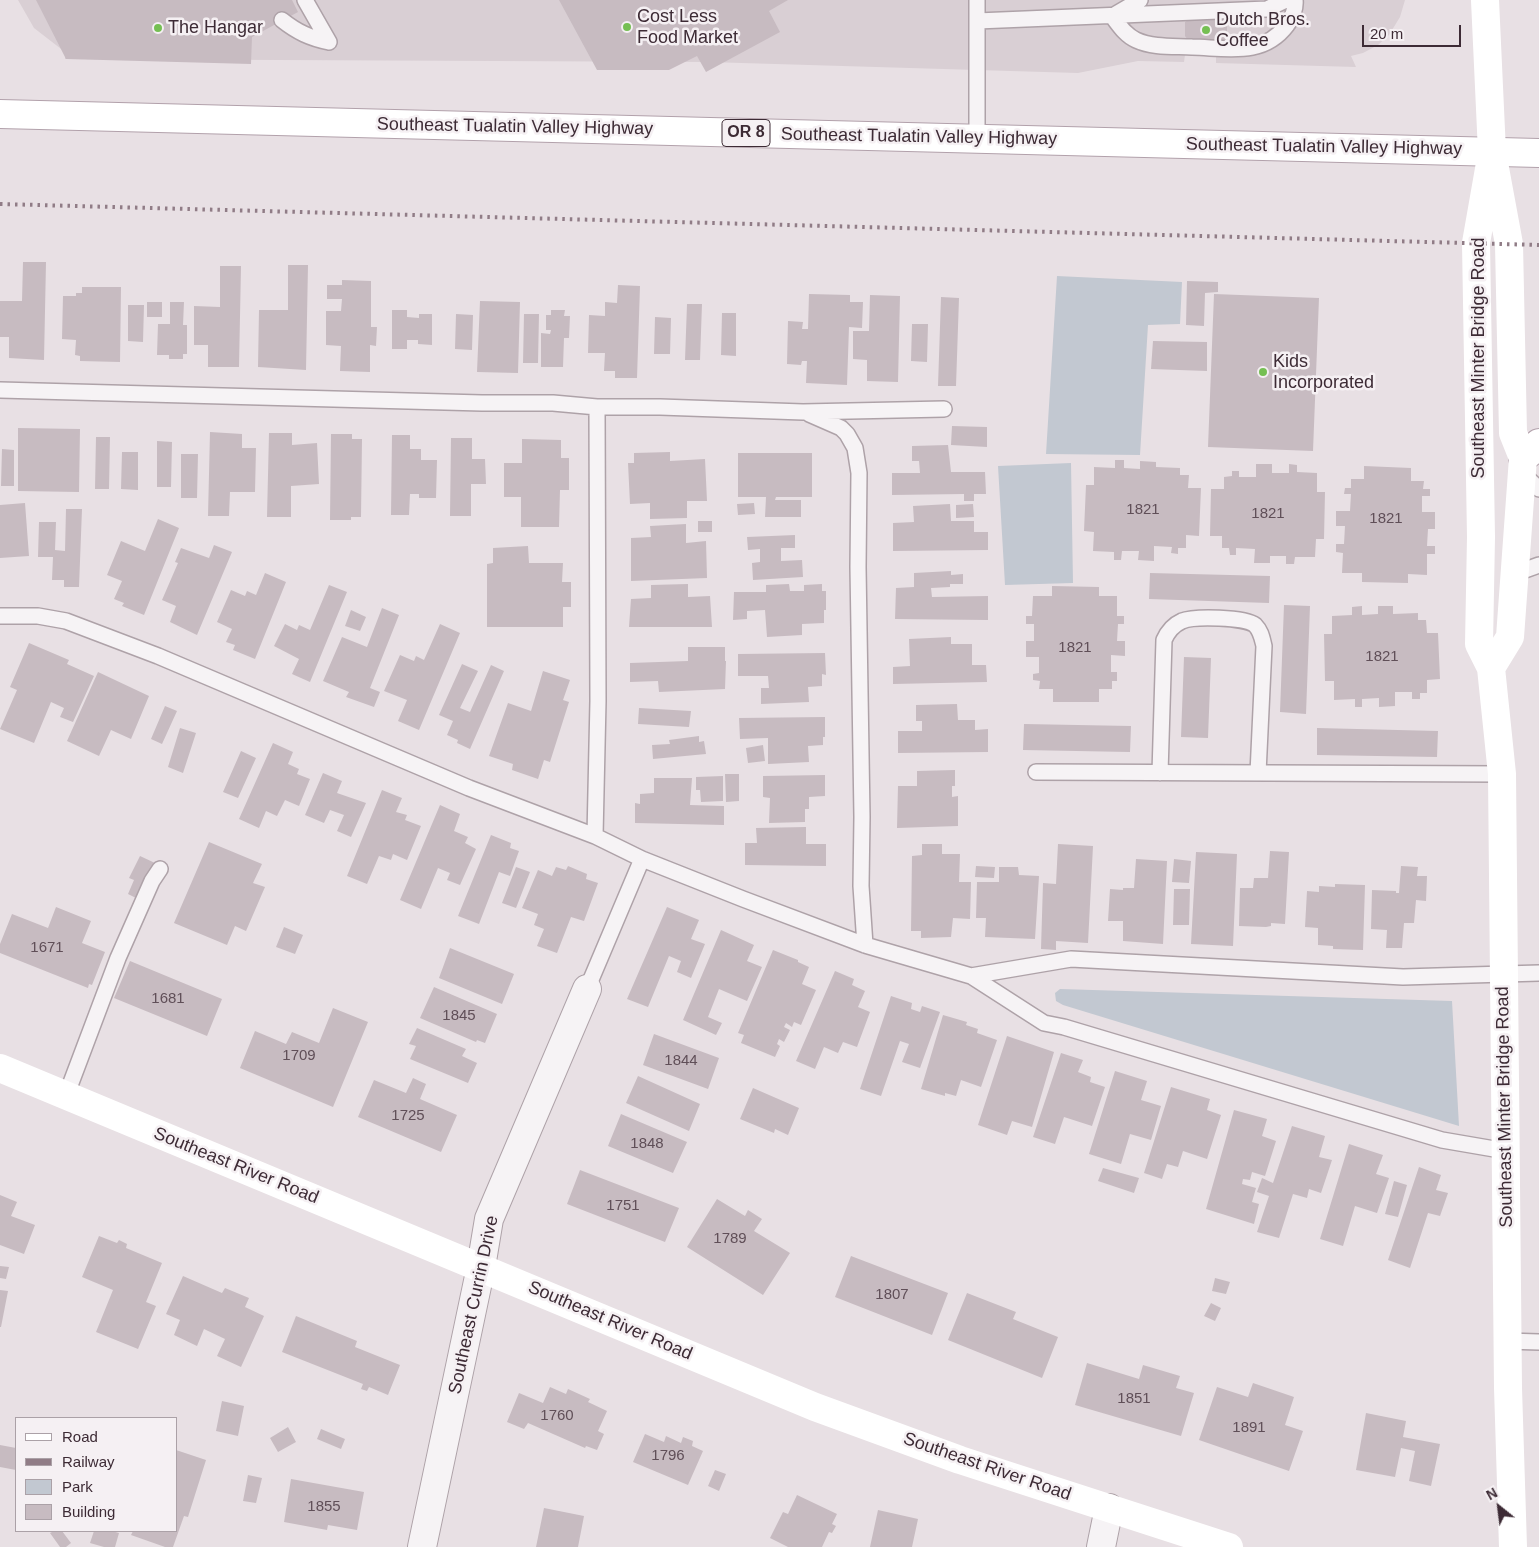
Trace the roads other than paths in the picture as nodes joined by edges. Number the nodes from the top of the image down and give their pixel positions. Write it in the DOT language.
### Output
graph roads {
  1 [pos="305,0"];
  2 [pos="977,0"];
  3 [pos="1140,0"];
  4 [pos="1286,0"];
  5 [pos="1295,0"];
  6 [pos="1485,0"];
  7 [pos="1112,16"];
  8 [pos="282,20"];
  9 [pos="977,21"];
  10 [pos="0,114"];
  11 [pos="977,139"];
  12 [pos="1492,152"];
  13 [pos="1539,153"];
  14 [pos="0,390"];
  15 [pos="597,407"];
  16 [pos="944,409"];
  17 [pos="803,412"];
  18 [pos="1531,466"];
  19 [pos="1527,569"];
  20 [pos="0,616"];
  21 [pos="1491,668"];
  22 [pos="1036,772"];
  23 [pos="1160,773"];
  24 [pos="1258,773"];
  25 [pos="1502,774"];
  26 [pos="595,836"];
  27 [pos="642,859"];
  28 [pos="160,869"];
  29 [pos="865,944"];
  30 [pos="1539,973"];
  31 [pos="1504,974"];
  32 [pos="971,976"];
  33 [pos="587,989"];
  34 [pos="0,1068"];
  35 [pos="66,1096"];
  36 [pos="1506,1151"];
  37 [pos="482,1267"];
  38 [pos="1507,1341"];
  39 [pos="1539,1342"];
  40 [pos="1109,1508"];
  41 [pos="422,1547"];
  42 [pos="1101,1547"];
  43 [pos="1229,1547"];
  44 [pos="1513,1547"];
  1 -- 8 [label="lane"];
  2 -- 9 [label="lane"];
  3 -- 7 [label="lane"];
  4 -- 7 [label="lane"];
  5 -- 7 [label="lane"];
  6 -- 12 [label="main road"];
  7 -- 9 [label="lane"];
  9 -- 11 [label="lane"];
  10 -- 11 [label="main road, Southeast Tualatin Valley Highway / OR 8"];
  11 -- 12 [label="main road, Southeast Tualatin Valley Highway / OR 8"];
  12 -- 13 [label="main road, Southeast Tualatin Valley Highway / OR 8"];
  12 -- 18 [label="main road, Southeast Minter Bridge Road"];
  12 -- 21 [label="main road, Southeast Minter Bridge Road"];
  14 -- 15 [label="lane"];
  15 -- 17 [label="lane"];
  15 -- 26 [label="lane"];
  16 -- 17 [label="lane"];
  17 -- 29 [label="lane"];
  18 -- 19 [label="main road, Southeast Minter Bridge Road"];
  19 -- 21 [label="main road, Southeast Minter Bridge Road"];
  20 -- 26 [label="lane"];
  21 -- 25 [label="main road, Southeast Minter Bridge Road"];
  22 -- 23 [label="lane"];
  23 -- 24 [label="lane"];
  23 -- 24 [label="lane"];
  24 -- 25 [label="lane"];
  25 -- 31 [label="main road, Southeast Minter Bridge Road"];
  26 -- 27 [label="lane"];
  27 -- 29 [label="lane"];
  27 -- 33 [label="lane"];
  28 -- 35 [label="lane"];
  29 -- 32 [label="lane"];
  30 -- 31 [label="lane"];
  31 -- 32 [label="lane"];
  31 -- 36 [label="main road, Southeast Minter Bridge Road"];
  32 -- 36 [label="lane"];
  33 -- 37 [label="street, Southeast Currin Drive"];
  34 -- 35 [label="main road, Southeast River Road"];
  35 -- 37 [label="main road, Southeast River Road"];
  36 -- 38 [label="main road, Southeast Minter Bridge Road"];
  37 -- 40 [label="main road, Southeast River Road"];
  37 -- 41 [label="street, Southeast Currin Drive"];
  38 -- 39 [label="lane"];
  38 -- 44 [label="main road, Southeast Minter Bridge Road"];
  40 -- 42 [label="street"];
  40 -- 43 [label="main road, Southeast River Road"];
}
